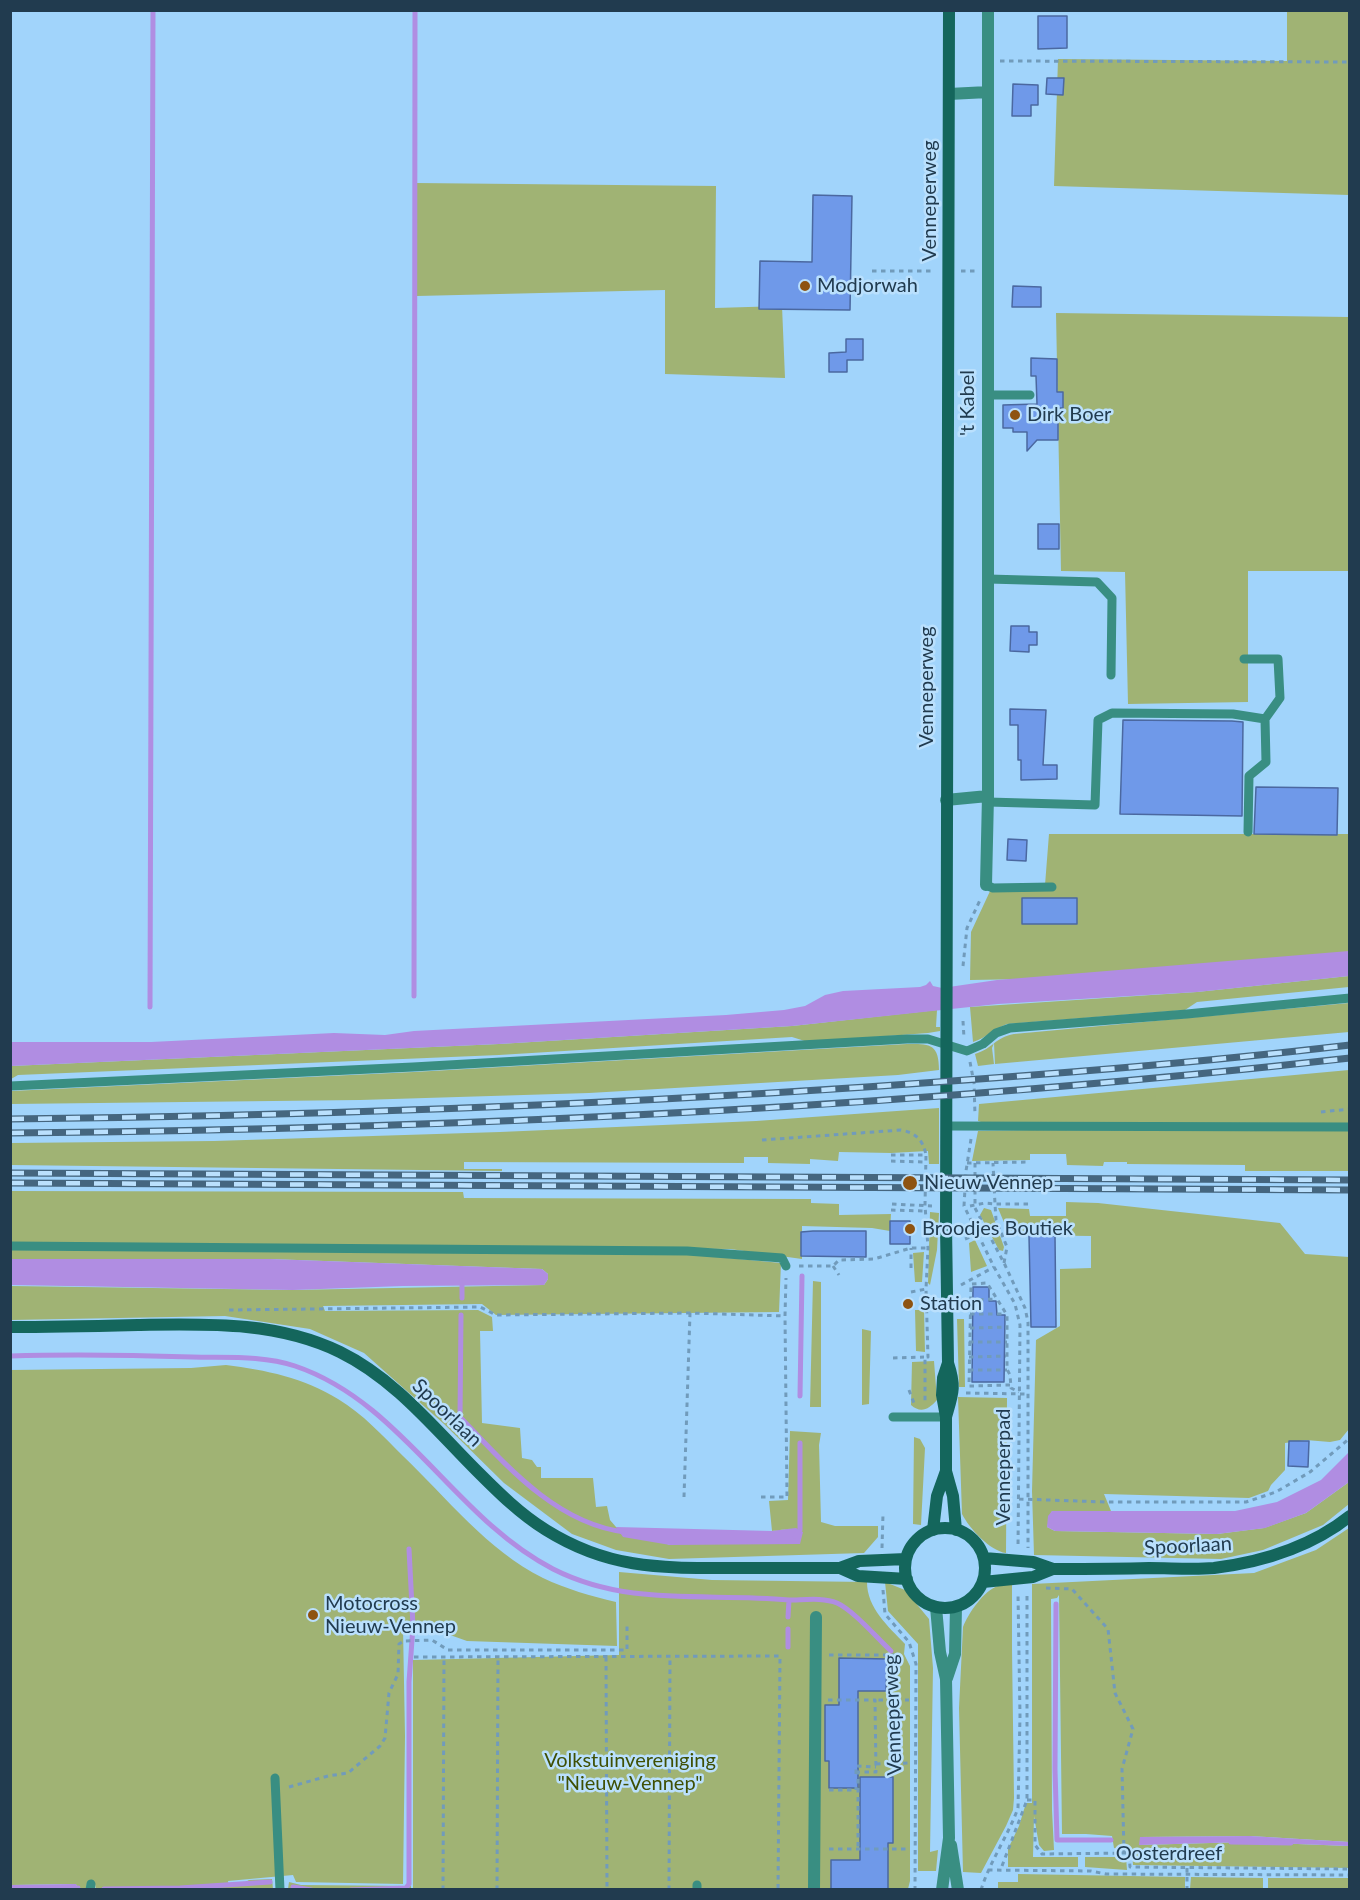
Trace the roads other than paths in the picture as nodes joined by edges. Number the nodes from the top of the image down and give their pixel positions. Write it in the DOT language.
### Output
graph roads {
  1 [pos="949,10"];
  2 [pos="988,10"];
  3 [pos="988,92"];
  4 [pos="949,94"];
  5 [pos="987,395"];
  6 [pos="1030,395"];
  7 [pos="988,579"];
  8 [pos="1244,659"];
  9 [pos="1111,675"];
  10 [pos="1266,719"];
  11 [pos="988,799"];
  12 [pos="946,800"];
  13 [pos="1248,832"];
  14 [pos="986,885"];
  15 [pos="1052,887"];
  16 [pos="1350,998"];
  17 [pos="947,1038"];
  18 [pos="10,1086"];
  19 [pos="947,1126"];
  20 [pos="1350,1127"];
  21 [pos="10,1245"];
  22 [pos="786,1266"];
  23 [pos="10,1327"];
  24 [pos="948,1363"];
  25 [pos="893,1417"];
  26 [pos="946,1417"];
  27 [pos="946,1471"];
  28 [pos="1350,1516"];
  29 [pos="933,1530"];
  30 [pos="956,1530"];
  31 [pos="984,1558"];
  32 [pos="906,1559"];
  33 [pos="840,1568"];
  34 [pos="1053,1569"];
  35 [pos="907,1579"];
  36 [pos="983,1582"];
  37 [pos="936,1607"];
  38 [pos="956,1607"];
  39 [pos="816,1617"];
  40 [pos="946,1679"];
  41 [pos="275,1778"];
  42 [pos="949,1838"];
  43 [pos="280,1890"];
  44 [pos="814,1890"];
  45 [pos="942,1890"];
  46 [pos="958,1890"];
  1 -- 4 [label="main road, Venneperweg"];
  2 -- 3 [label="street, 't Kabel"];
  3 -- 4 [label="street"];
  3 -- 5 [label="street, 't Kabel"];
  4 -- 12 [label="main road, Venneperweg"];
  5 -- 6 [label="lane"];
  5 -- 7 [label="street, 't Kabel"];
  7 -- 9 [label="lane"];
  7 -- 11 [label="street, 't Kabel"];
  8 -- 10 [label="lane"];
  10 -- 11 [label="lane"];
  10 -- 13 [label="lane"];
  11 -- 12 [label="street"];
  11 -- 14 [label="street, 't Kabel"];
  12 -- 17 [label="main road, Venneperweg"];
  14 -- 15 [label="lane"];
  16 -- 17 [label="lane"];
  17 -- 18 [label="lane"];
  17 -- 19 [label="main road, Venneperweg"];
  19 -- 20 [label="lane"];
  19 -- 24 [label="main road, Venneperweg"];
  21 -- 22 [label="lane"];
  23 -- 33 [label="main road, Spoorlaan"];
  24 -- 26 [label="main road, Venneperweg"];
  24 -- 26 [label="main road, Venneperweg"];
  25 -- 26 [label="lane"];
  26 -- 27 [label="main road, Venneperweg"];
  27 -- 29 [label="main road, Venneperweg"];
  27 -- 30 [label="main road, Venneperweg"];
  28 -- 34 [label="main road, Spoorlaan"];
  29 -- 30 [label="main road"];
  29 -- 32 [label="main road"];
  30 -- 31 [label="main road"];
  31 -- 34 [label="main road, Spoorlaan"];
  31 -- 36 [label="main road"];
  32 -- 33 [label="main road, Spoorlaan"];
  32 -- 35 [label="main road"];
  33 -- 35 [label="main road, Spoorlaan"];
  34 -- 36 [label="main road, Spoorlaan"];
  35 -- 37 [label="main road"];
  36 -- 38 [label="main road"];
  37 -- 38 [label="main road"];
  37 -- 40 [label="street"];
  38 -- 40 [label="street"];
  39 -- 44 [label="street"];
  40 -- 42 [label="street"];
  41 -- 43 [label="lane"];
  42 -- 45 [label="street"];
  42 -- 46 [label="street"];
}
